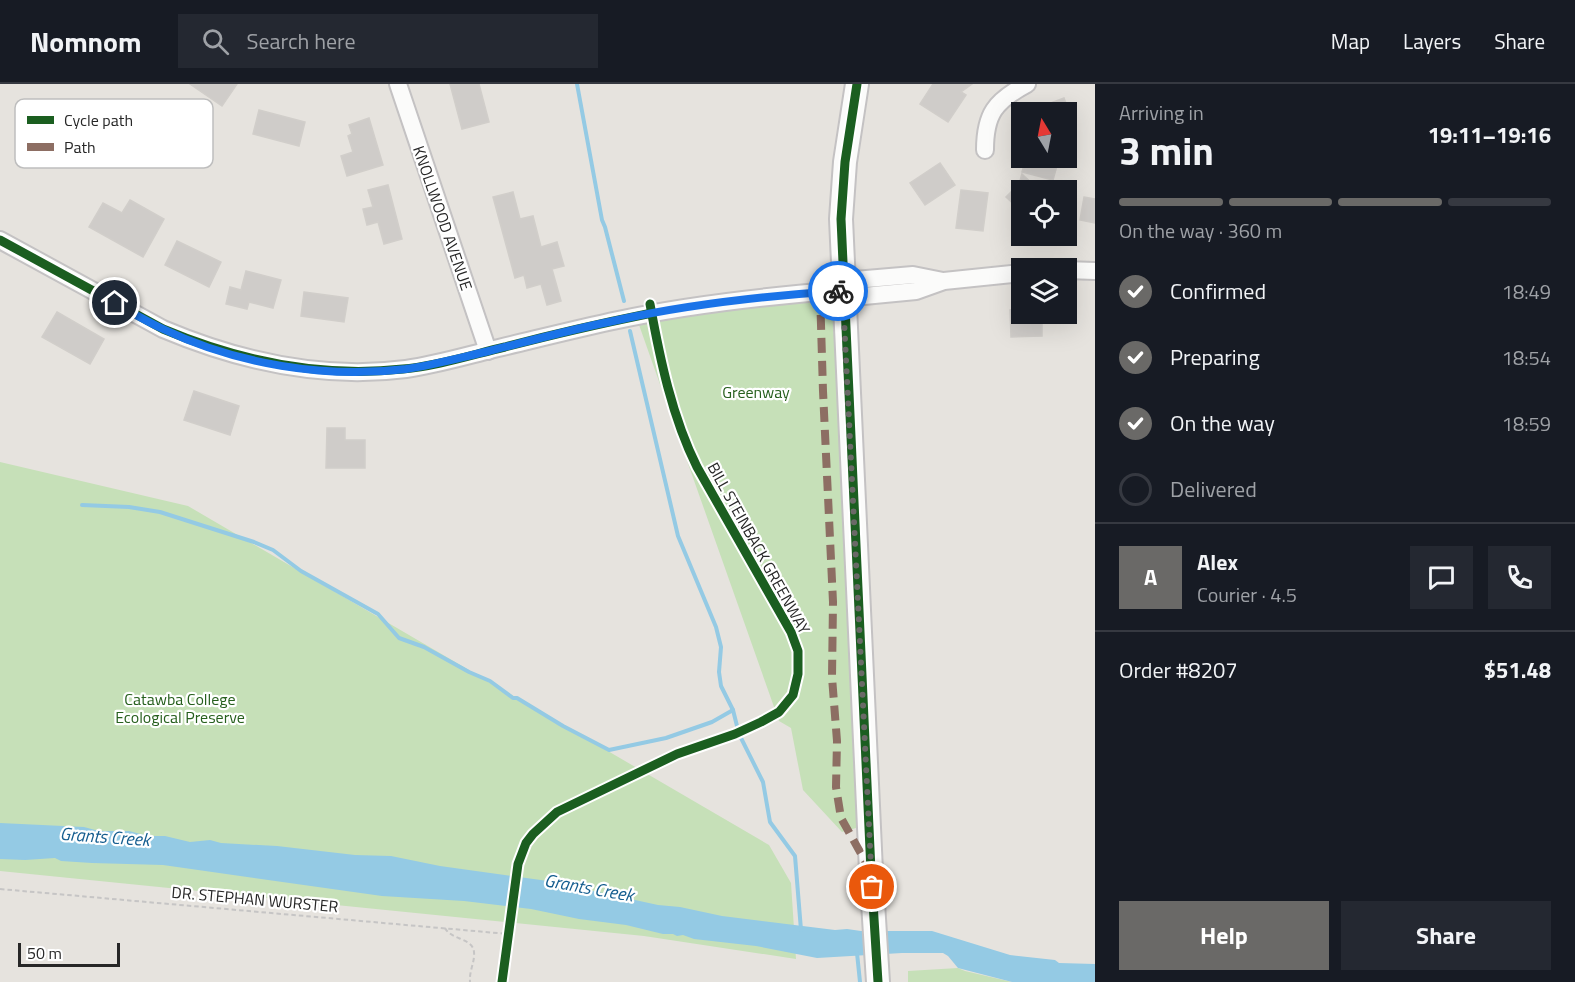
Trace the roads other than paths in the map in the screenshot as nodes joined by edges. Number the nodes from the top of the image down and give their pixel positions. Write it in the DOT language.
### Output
graph roads {
  1 [pos="398,84"];
  2 [pos="857,84"];
  3 [pos="1027,84"];
  4 [pos="985,150"];
  5 [pos="0,240"];
  6 [pos="1077,270"];
  7 [pos="1095,271"];
  8 [pos="1011,274"];
  9 [pos="843,290"];
  10 [pos="488,351"];
  11 [pos="878,976"];
  1 -- 10 [label="street, KNOLLWOOD AVENUE"];
  2 -- 9 [label="street"];
  3 -- 4 [label="street"];
  5 -- 10 [label="street"];
  6 -- 7 [label="street"];
  8 -- 9 [label="street"];
  9 -- 10 [label="street"];
  9 -- 11 [label="street"];
}
